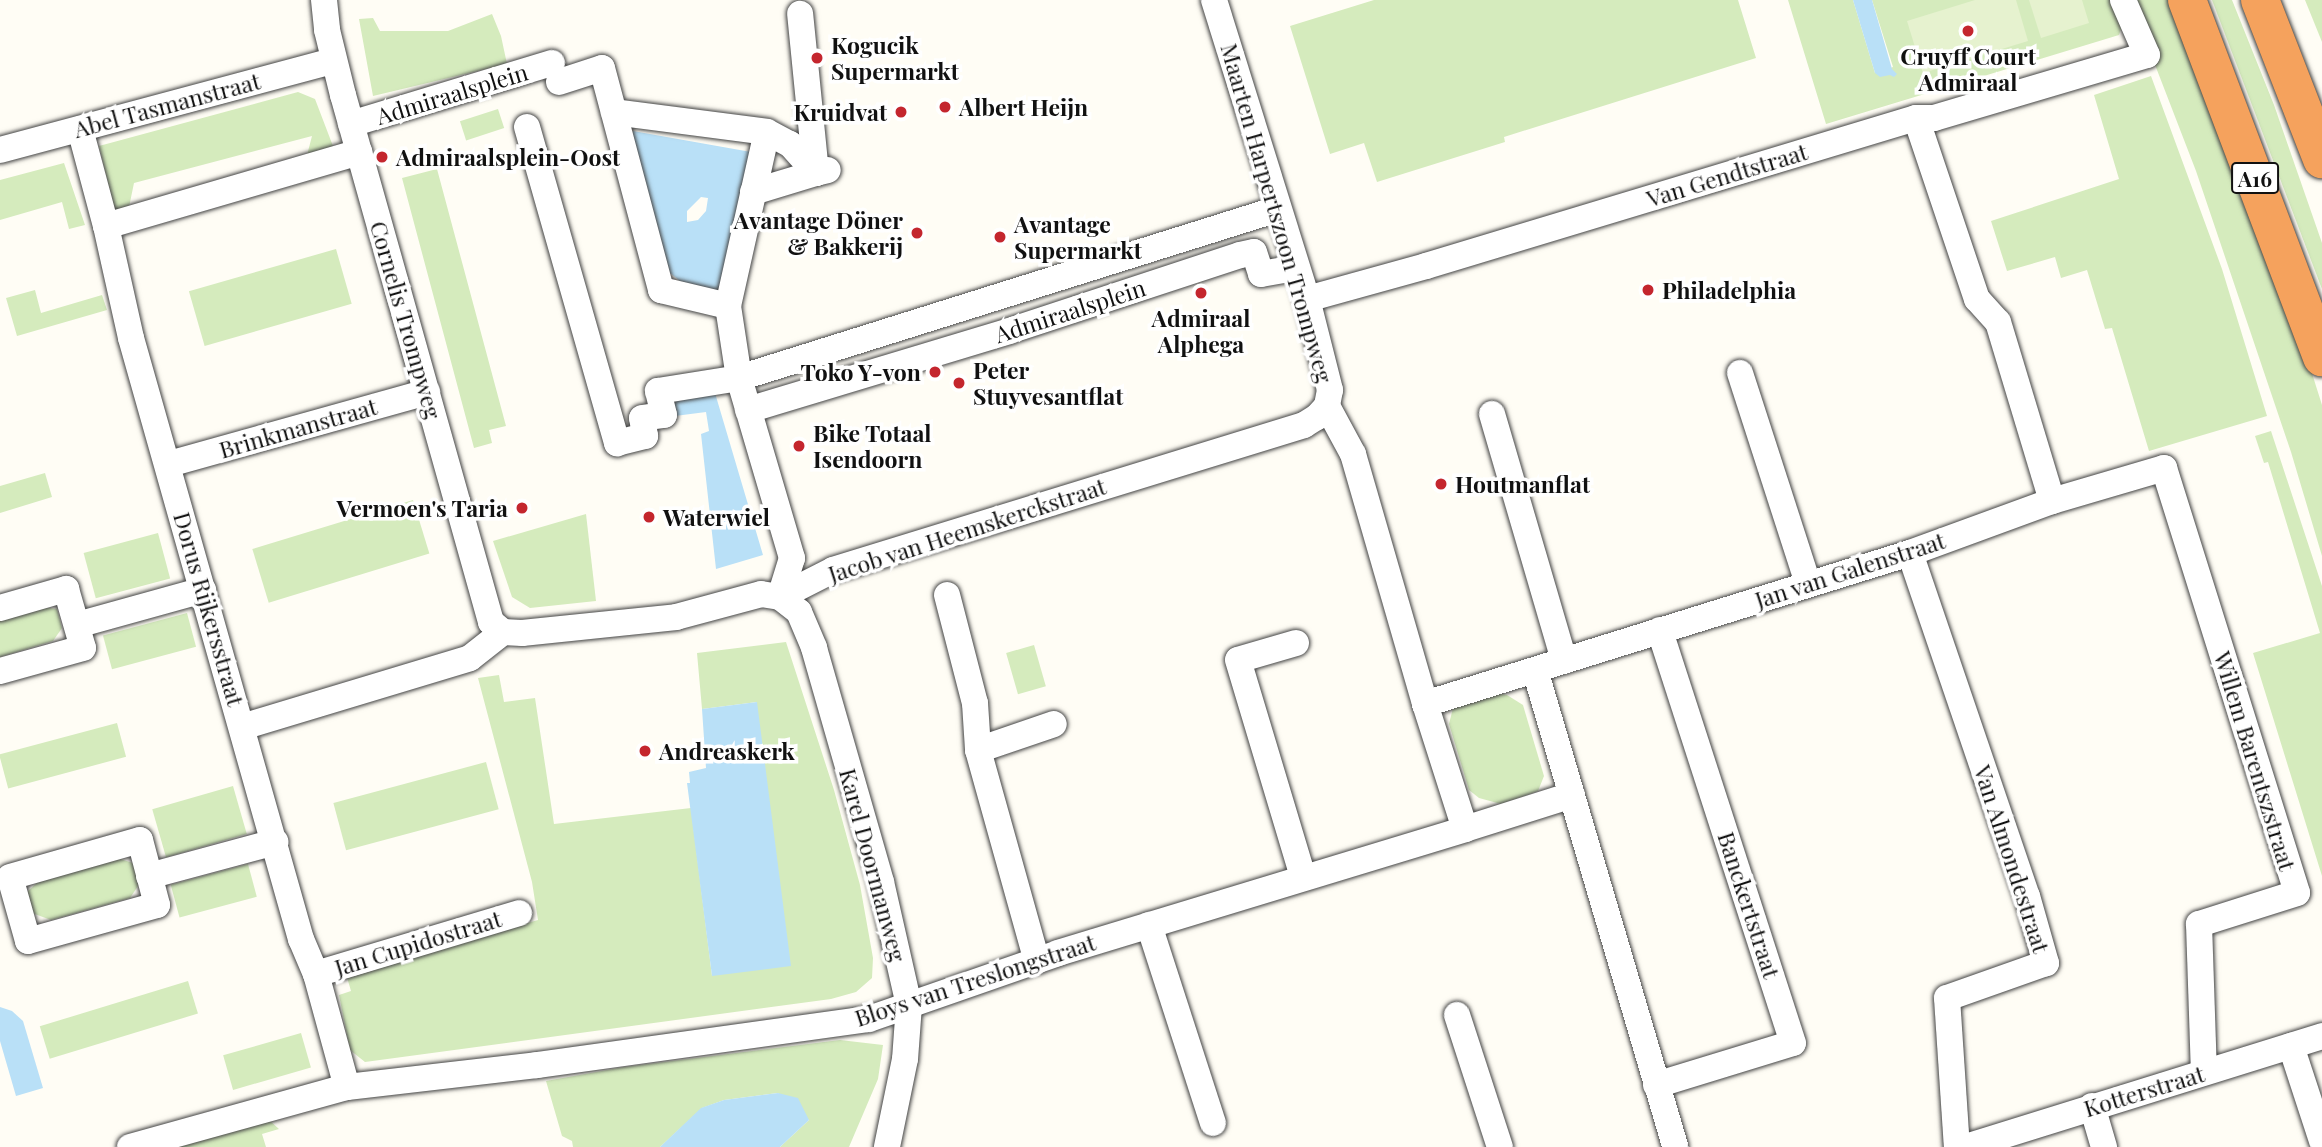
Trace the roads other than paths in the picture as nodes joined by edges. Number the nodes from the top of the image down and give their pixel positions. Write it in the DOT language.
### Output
graph roads {
  1 [pos="324,0"];
  2 [pos="1214,0"];
  3 [pos="2123,0"];
  4 [pos="2187,0"];
  5 [pos="2260,0"];
  6 [pos="800,14"];
  7 [pos="333,61"];
  8 [pos="614,112"];
  9 [pos="1916,118"];
  10 [pos="351,124"];
  11 [pos="527,127"];
  12 [pos="79,129"];
  13 [pos="767,132"];
  14 [pos="0,150"];
  15 [pos="359,152"];
  16 [pos="2322,159"];
  17 [pos="822,171"];
  18 [pos="753,192"];
  19 [pos="1278,209"];
  20 [pos="106,226"];
  21 [pos="1296,268"];
  22 [pos="1307,299"];
  23 [pos="728,306"];
  24 [pos="2322,357"];
  25 [pos="1740,373"];
  26 [pos="739,378"];
  27 [pos="426,392"];
  28 [pos="1327,406"];
  29 [pos="748,411"];
  30 [pos="1492,414"];
  31 [pos="169,464"];
  32 [pos="2164,468"];
  33 [pos="2052,501"];
  34 [pos="1910,553"];
  35 [pos="1808,584"];
  36 [pos="203,590"];
  37 [pos="947,595"];
  38 [pos="780,597"];
  39 [pos="0,608"];
  40 [pos="77,625"];
  41 [pos="1660,630"];
  42 [pos="503,632"];
  43 [pos="1296,643"];
  44 [pos="1563,661"];
  45 [pos="1535,670"];
  46 [pos="0,671"];
  47 [pos="1425,704"];
  48 [pos="1055,724"];
  49 [pos="242,726"];
  50 [pos="978,750"];
  51 [pos="1572,795"];
  52 [pos="1465,829"];
  53 [pos="275,842"];
  54 [pos="149,876"];
  55 [pos="1303,877"];
  56 [pos="519,913"];
  57 [pos="1149,925"];
  58 [pos="1037,961"];
  59 [pos="316,974"];
  60 [pos="909,1004"];
  61 [pos="1457,1015"];
  62 [pos="2322,1036"];
  63 [pos="2291,1046"];
  64 [pos="2204,1072"];
  65 [pos="1656,1085"];
  66 [pos="347,1087"];
  67 [pos="2092,1107"];
  68 [pos="1213,1123"];
  69 [pos="2322,1141"];
  70 [pos="130,1147"];
  71 [pos="887,1147"];
  72 [pos="1500,1147"];
  73 [pos="1675,1147"];
  74 [pos="1957,1147"];
  75 [pos="1966,1147"];
  76 [pos="2104,1147"];
  1 -- 7 [label="street, Cornelis Trompweg"];
  2 -- 19 [label="street, Maarten Harpertszoon Trompweg"];
  3 -- 9 [label="street, Van Gendtstraat"];
  4 -- 24 [label="highway, A16"];
  5 -- 16 [label="highway"];
  6 -- 17 [label="street"];
  7 -- 10 [label="street, Cornelis Trompweg"];
  7 -- 12 [label="street, Abel Tasmanstraat"];
  8 -- 10 [label="street, Admiraalsplein"];
  8 -- 13 [label="street"];
  8 -- 23 [label="street, Admiraalsplein"];
  9 -- 22 [label="street, Van Gendtstraat"];
  9 -- 33 [label="street"];
  10 -- 15 [label="street, Cornelis Trompweg"];
  11 -- 26 [label="street, Admiraalsplein"];
  12 -- 14 [label="street, Abel Tasmanstraat"];
  12 -- 20 [label="street, Dorus Rijkersstraat"];
  13 -- 17 [label="street"];
  13 -- 18 [label="street"];
  15 -- 20 [label="street"];
  15 -- 27 [label="street, Cornelis Trompweg"];
  17 -- 18 [label="street"];
  18 -- 23 [label="street"];
  19 -- 21 [label="street, Maarten Harpertszoon Trompweg"];
  19 -- 26 [label="street, Admiraalsplein"];
  20 -- 31 [label="street, Dorus Rijkersstraat"];
  21 -- 22 [label="street, Maarten Harpertszoon Trompweg"];
  21 -- 29 [label="street, Admiraalsplein"];
  22 -- 28 [label="street, Maarten Harpertszoon Trompweg"];
  23 -- 26 [label="street"];
  25 -- 35 [label="street"];
  26 -- 29 [label="street"];
  27 -- 31 [label="street, Brinkmanstraat"];
  27 -- 42 [label="street, Cornelis Trompweg"];
  28 -- 38 [label="street, Jacob van Heemskerckstraat"];
  28 -- 47 [label="street, Maarten Harpertszoon Trompweg"];
  29 -- 38 [label="street"];
  30 -- 44 [label="street"];
  31 -- 36 [label="street, Dorus Rijkersstraat"];
  32 -- 33 [label="street, Jan van Galenstraat"];
  32 -- 64 [label="street, Willem Barentszstraat"];
  33 -- 34 [label="street, Jan van Galenstraat"];
  34 -- 35 [label="street, Jan van Galenstraat"];
  34 -- 74 [label="street, Van Almondestraat"];
  35 -- 41 [label="street, Jan van Galenstraat"];
  36 -- 40 [label="street"];
  36 -- 49 [label="street, Dorus Rijkersstraat"];
  37 -- 50 [label="street"];
  38 -- 42 [label="street, Jacob van Heemskerckstraat"];
  38 -- 60 [label="street, Karel Doormanweg"];
  39 -- 40 [label="street"];
  40 -- 46 [label="street"];
  41 -- 44 [label="street, Jan van Galenstraat"];
  41 -- 65 [label="street, Banckertstraat"];
  42 -- 49 [label="street"];
  43 -- 55 [label="street"];
  44 -- 45 [label="street, Jan van Galenstraat"];
  45 -- 47 [label="street"];
  45 -- 51 [label="street"];
  47 -- 52 [label="street, Maarten Harpertszoon Trompweg"];
  48 -- 50 [label="street"];
  49 -- 53 [label="street, Dorus Rijkersstraat"];
  50 -- 58 [label="street"];
  51 -- 52 [label="street"];
  51 -- 65 [label="street"];
  52 -- 55 [label="street, Bloys van Treslongstraat"];
  53 -- 54 [label="street"];
  53 -- 59 [label="street, Dorus Rijkersstraat"];
  54 -- 54 [label="street"];
  55 -- 57 [label="street, Bloys van Treslongstraat"];
  56 -- 59 [label="street, Jan Cupidostraat"];
  57 -- 58 [label="street, Bloys van Treslongstraat"];
  57 -- 68 [label="street"];
  58 -- 60 [label="street, Bloys van Treslongstraat"];
  59 -- 66 [label="street, Dorus Rijkersstraat"];
  60 -- 66 [label="street, Bloys van Treslongstraat"];
  60 -- 71 [label="street, Karel Doormanweg"];
  61 -- 72 [label="street"];
  62 -- 63 [label="street, Kotterstraat"];
  63 -- 64 [label="street, Kotterstraat"];
  63 -- 69 [label="street"];
  64 -- 67 [label="street, Kotterstraat"];
  65 -- 73 [label="street"];
  66 -- 70 [label="street, Bloys van Treslongstraat"];
  67 -- 75 [label="street, Kotterstraat"];
  67 -- 76 [label="street"];
}
